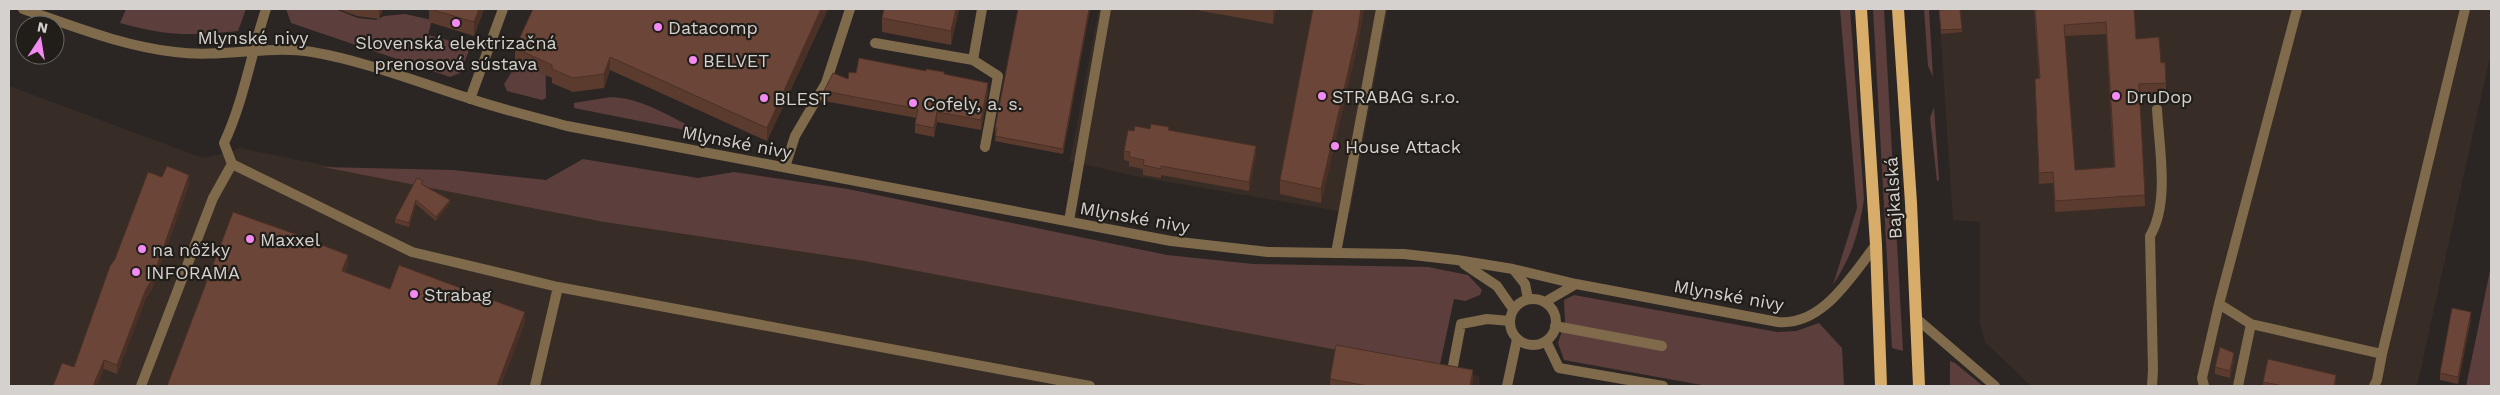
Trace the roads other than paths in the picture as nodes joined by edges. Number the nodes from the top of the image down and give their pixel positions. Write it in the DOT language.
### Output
graph roads {
  1 [pos="23,9"];
  2 [pos="266,9"];
  3 [pos="503,9"];
  4 [pos="850,9"];
  5 [pos="982,9"];
  6 [pos="1106,9"];
  7 [pos="1381,9"];
  8 [pos="1861,9"];
  9 [pos="1898,9"];
  10 [pos="2296,9"];
  11 [pos="2465,9"];
  12 [pos="875,43"];
  13 [pos="252,51"];
  14 [pos="974,60"];
  15 [pos="470,99"];
  16 [pos="2158,109"];
  17 [pos="985,147"];
  18 [pos="232,164"];
  19 [pos="785,168"];
  20 [pos="1069,221"];
  21 [pos="1876,246"];
  22 [pos="1336,253"];
  23 [pos="1457,260"];
  24 [pos="1513,269"];
  25 [pos="1576,284"];
  26 [pos="558,287"];
  27 [pos="1528,299"];
  28 [pos="1545,302"];
  29 [pos="2219,304"];
  30 [pos="1513,309"];
  31 [pos="1917,319"];
  32 [pos="1510,321"];
  33 [pos="2251,324"];
  34 [pos="1555,326"];
  35 [pos="1518,338"];
  36 [pos="1546,341"];
  37 [pos="1662,346"];
  38 [pos="2382,354"];
  39 [pos="1452,371"];
  40 [pos="141,386"];
  41 [pos="535,386"];
  42 [pos="1090,386"];
  43 [pos="1507,386"];
  44 [pos="1662,386"];
  45 [pos="1881,386"];
  46 [pos="1920,386"];
  47 [pos="1995,386"];
  48 [pos="2152,386"];
  49 [pos="2204,386"];
  50 [pos="2238,386"];
  51 [pos="2374,386"];
  1 -- 13 [label="street, Mlynské nivy"];
  2 -- 13 [label="street"];
  3 -- 15 [label="street"];
  4 -- 19 [label="street"];
  5 -- 14 [label="street"];
  6 -- 20 [label="street"];
  7 -- 22 [label="street"];
  8 -- 21 [label="main road, Bajkalská"];
  9 -- 31 [label="main road, Bajkalská"];
  10 -- 29 [label="street"];
  11 -- 38 [label="street"];
  12 -- 14 [label="street"];
  13 -- 15 [label="street, Mlynské nivy"];
  13 -- 18 [label="street"];
  14 -- 17 [label="street"];
  15 -- 19 [label="street, Mlynské nivy"];
  16 -- 48 [label="street"];
  18 -- 26 [label="street"];
  18 -- 40 [label="street"];
  19 -- 20 [label="street, Mlynské nivy"];
  20 -- 22 [label="street, Mlynské nivy"];
  21 -- 25 [label="street, Mlynské nivy"];
  21 -- 45 [label="main road, Bajkalská"];
  22 -- 23 [label="street, Mlynské nivy"];
  23 -- 24 [label="street, Mlynské nivy"];
  23 -- 30 [label="street, Mlynské nivy"];
  24 -- 25 [label="street, Mlynské nivy"];
  24 -- 27 [label="street"];
  25 -- 28 [label="street"];
  26 -- 41 [label="street"];
  26 -- 42 [label="street"];
  27 -- 28 [label="street"];
  27 -- 30 [label="street"];
  28 -- 34 [label="street"];
  29 -- 33 [label="street"];
  29 -- 49 [label="street"];
  30 -- 32 [label="street"];
  31 -- 46 [label="main road, Bajkalská"];
  31 -- 47 [label="street"];
  32 -- 35 [label="street"];
  32 -- 39 [label="street"];
  33 -- 38 [label="street"];
  33 -- 50 [label="street"];
  34 -- 36 [label="street"];
  34 -- 37 [label="street"];
  35 -- 36 [label="street"];
  35 -- 43 [label="street"];
  36 -- 44 [label="street"];
  38 -- 51 [label="street"];
}
